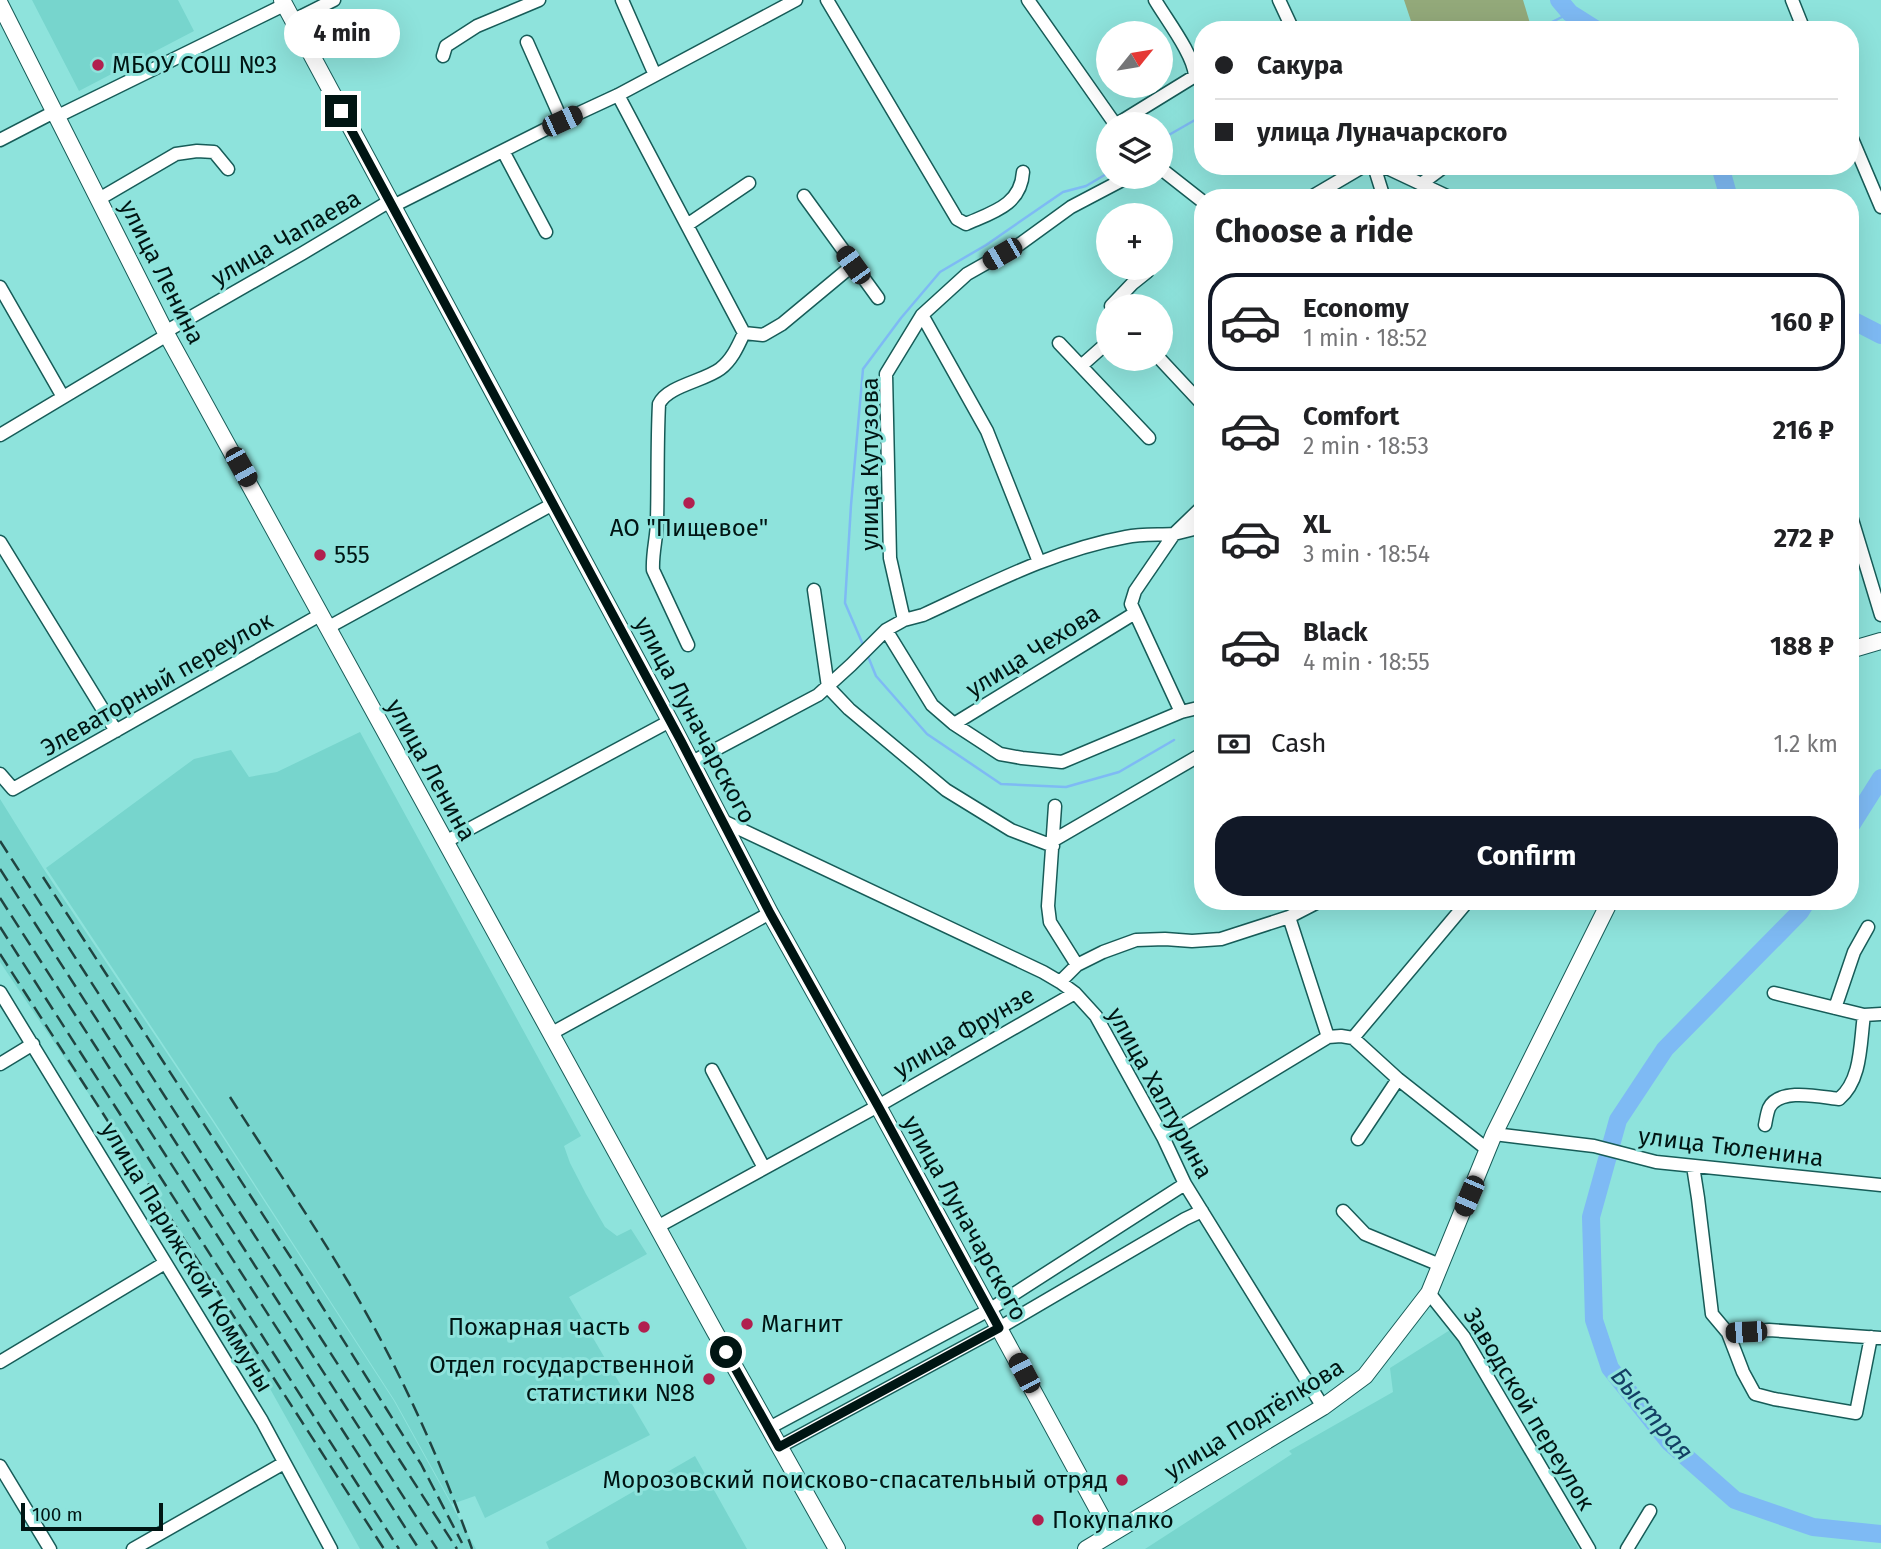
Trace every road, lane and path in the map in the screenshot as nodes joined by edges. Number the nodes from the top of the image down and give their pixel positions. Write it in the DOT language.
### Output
graph roads {
  1 [pos="334,0"];
  2 [pos="539,0"];
  3 [pos="622,0"];
  4 [pos="796,0"];
  5 [pos="827,0"];
  6 [pos="1028,0"];
  7 [pos="1155,0"];
  8 [pos="1279,0"];
  9 [pos="1792,0"];
  10 [pos="283,2"];
  11 [pos="0,4"];
  12 [pos="292,20"];
  13 [pos="1289,21"];
  14 [pos="1800,21"];
  15 [pos="527,42"];
  16 [pos="443,56"];
  17 [pos="1194,66"];
  18 [pos="655,75"];
  19 [pos="1194,77"];
  20 [pos="618,95"];
  21 [pos="1107,112"];
  22 [pos="1136,112"];
  23 [pos="55,115"];
  24 [pos="562,121"];
  25 [pos="0,140"];
  26 [pos="503,151"];
  27 [pos="1859,155"];
  28 [pos="228,169"];
  29 [pos="1023,172"];
  30 [pos="1349,175"];
  31 [pos="1402,175"];
  32 [pos="1434,175"];
  33 [pos="1173,178"];
  34 [pos="749,183"];
  35 [pos="1422,184"];
  36 [pos="1105,189"];
  37 [pos="1325,189"];
  38 [pos="1432,189"];
  39 [pos="1194,195"];
  40 [pos="804,196"];
  41 [pos="99,199"];
  42 [pos="392,204"];
  43 [pos="1881,207"];
  44 [pos="687,225"];
  45 [pos="546,232"];
  46 [pos="853,265"];
  47 [pos="1137,280"];
  48 [pos="0,287"];
  49 [pos="1122,294"];
  50 [pos="878,298"];
  51 [pos="922,315"];
  52 [pos="744,332"];
  53 [pos="166,333"];
  54 [pos="1059,343"];
  55 [pos="1096,353"];
  56 [pos="1081,366"];
  57 [pos="1171,371"];
  58 [pos="1194,395"];
  59 [pos="63,397"];
  60 [pos="0,435"];
  61 [pos="1149,438"];
  62 [pos="553,505"];
  63 [pos="1194,515"];
  64 [pos="1194,529"];
  65 [pos="1174,534"];
  66 [pos="0,542"];
  67 [pos="1859,543"];
  68 [pos="1039,562"];
  69 [pos="814,590"];
  70 [pos="1135,613"];
  71 [pos="1881,615"];
  72 [pos="904,620"];
  73 [pos="324,622"];
  74 [pos="886,630"];
  75 [pos="1881,641"];
  76 [pos="688,645"];
  77 [pos="1859,647"];
  78 [pos="828,687"];
  79 [pos="1194,708"];
  80 [pos="1181,712"];
  81 [pos="670,721"];
  82 [pos="954,724"];
  83 [pos="116,731"];
  84 [pos="1194,759"];
  85 [pos="692,762"];
  86 [pos="0,774"];
  87 [pos="1055,806"];
  88 [pos="723,821"];
  89 [pos="445,842"];
  90 [pos="1054,843"];
  91 [pos="1303,910"];
  92 [pos="1460,910"];
  93 [pos="1606,910"];
  94 [pos="770,913"];
  95 [pos="1289,917"];
  96 [pos="1868,927"];
  97 [pos="1077,965"];
  98 [pos="1060,982"];
  99 [pos="0,992"];
  100 [pos="1075,993"];
  101 [pos="1774,993"];
  102 [pos="1835,1008"];
  103 [pos="1881,1014"];
  104 [pos="1864,1015"];
  105 [pos="552,1033"];
  106 [pos="1328,1037"];
  107 [pos="1353,1038"];
  108 [pos="33,1044"];
  109 [pos="0,1063"];
  110 [pos="712,1070"];
  111 [pos="1398,1080"];
  112 [pos="878,1106"];
  113 [pos="1765,1125"];
  114 [pos="1494,1134"];
  115 [pos="1163,1137"];
  116 [pos="1358,1139"];
  117 [pos="1488,1150"];
  118 [pos="1693,1166"];
  119 [pos="764,1168"];
  120 [pos="1185,1184"];
  121 [pos="1881,1185"];
  122 [pos="1202,1211"];
  123 [pos="1343,1211"];
  124 [pos="657,1227"];
  125 [pos="165,1264"];
  126 [pos="1440,1265"];
  127 [pos="1429,1293"];
  128 [pos="989,1310"];
  129 [pos="999,1328"];
  130 [pos="1728,1332"];
  131 [pos="1876,1337"];
  132 [pos="0,1362"];
  133 [pos="1323,1407"];
  134 [pos="769,1428"];
  135 [pos="779,1447"];
  136 [pos="284,1463"];
  137 [pos="0,1466"];
  138 [pos="1650,1511"];
  139 [pos="1111,1534"];
  140 [pos="50,1549"];
  141 [pos="133,1549"];
  142 [pos="331,1549"];
  143 [pos="837,1549"];
  144 [pos="1086,1549"];
  145 [pos="1589,1549"];
  146 [pos="1628,1549"];
  1 -- 12 [label="street"];
  2 -- 16 [label="street"];
  3 -- 18 [label="street"];
  4 -- 18 [label="street, улица Чапаева"];
  5 -- 29 [label="street"];
  6 -- 21 [label="street"];
  7 -- 17 [label="street"];
  8 -- 13 [label="street"];
  9 -- 14 [label="street"];
  10 -- 12 [label="main road, улица Луначарского"];
  10 -- 23 [label="street"];
  11 -- 23 [label="main road, улица Ленина"];
  12 -- 42 [label="main road, улица Луначарского"];
  15 -- 24 [label="street"];
  18 -- 20 [label="street, улица Чапаева"];
  19 -- 22 [label="street"];
  20 -- 24 [label="street, улица Чапаева"];
  20 -- 44 [label="street"];
  23 -- 25 [label="street"];
  23 -- 41 [label="main road, улица Ленина"];
  24 -- 26 [label="street, улица Чапаева"];
  26 -- 42 [label="street, улица Чапаева"];
  26 -- 45 [label="street"];
  27 -- 43 [label="street"];
  28 -- 41 [label="street"];
  30 -- 37 [label="street"];
  31 -- 35 [label="street"];
  32 -- 35 [label="street"];
  33 -- 39 [label="street"];
  34 -- 44 [label="street"];
  35 -- 38 [label="street"];
  36 -- 51 [label="street, улица Кутузова"];
  40 -- 46 [label="street"];
  41 -- 53 [label="main road, улица Ленина"];
  42 -- 53 [label="street, улица Чапаева"];
  42 -- 62 [label="main road, улица Луначарского"];
  44 -- 52 [label="street"];
  46 -- 50 [label="street"];
  46 -- 52 [label="street"];
  47 -- 49 [label="street"];
  48 -- 59 [label="street"];
  51 -- 68 [label="street"];
  51 -- 72 [label="street, улица Кутузова"];
  52 -- 76 [label="street"];
  53 -- 59 [label="street, улица Чапаева"];
  53 -- 73 [label="main road, улица Ленина"];
  54 -- 56 [label="street"];
  55 -- 56 [label="street"];
  56 -- 61 [label="street"];
  57 -- 58 [label="street"];
  59 -- 60 [label="street, улица Чапаева"];
  62 -- 73 [label="street, Элеваторный переулок"];
  62 -- 81 [label="main road, улица Луначарского"];
  63 -- 65 [label="street, улица Чехова"];
  64 -- 65 [label="street"];
  65 -- 68 [label="street"];
  65 -- 70 [label="street, улица Чехова"];
  66 -- 83 [label="street"];
  67 -- 71 [label="street"];
  68 -- 72 [label="street"];
  69 -- 78 [label="street"];
  70 -- 80 [label="street, улица Чехова"];
  70 -- 82 [label="street, улица Чехова"];
  72 -- 74 [label="street"];
  73 -- 83 [label="street, Элеваторный переулок"];
  73 -- 89 [label="main road, улица Ленина"];
  74 -- 78 [label="street"];
  74 -- 82 [label="street"];
  75 -- 77 [label="main road"];
  78 -- 85 [label="street"];
  78 -- 90 [label="street"];
  79 -- 80 [label="street"];
  80 -- 82 [label="street"];
  81 -- 85 [label="main road, улица Луначарского"];
  81 -- 89 [label="street"];
  83 -- 86 [label="street, Элеваторный переулок"];
  84 -- 90 [label="street"];
  85 -- 88 [label="main road, улица Луначарского"];
  87 -- 90 [label="street"];
  88 -- 94 [label="main road, улица Луначарского"];
  88 -- 98 [label="street, улица Халтурина"];
  89 -- 105 [label="main road, улица Ленина"];
  90 -- 97 [label="street"];
  91 -- 95 [label="street, улица Фрунзе"];
  92 -- 107 [label="street"];
  93 -- 114 [label="main road, улица Подтёлкова"];
  94 -- 105 [label="street"];
  94 -- 112 [label="main road, улица Луначарского"];
  95 -- 97 [label="street, улица Фрунзе"];
  95 -- 106 [label="street"];
  96 -- 102 [label="street"];
  97 -- 98 [label="street, улица Фрунзе"];
  98 -- 100 [label="street, улица Халтурина"];
  99 -- 108 [label="street, улица Парижской Коммуны"];
  100 -- 112 [label="street, улица Фрунзе"];
  100 -- 115 [label="street, улица Халтурина"];
  101 -- 102 [label="street"];
  102 -- 104 [label="street"];
  103 -- 104 [label="street"];
  104 -- 113 [label="street"];
  105 -- 124 [label="main road, улица Ленина"];
  106 -- 107 [label="street"];
  106 -- 115 [label="street"];
  107 -- 111 [label="street"];
  108 -- 109 [label="street"];
  108 -- 125 [label="street, улица Парижской Коммуны"];
  110 -- 119 [label="street"];
  111 -- 116 [label="street"];
  111 -- 117 [label="street"];
  112 -- 119 [label="street, улица Фрунзе"];
  112 -- 128 [label="main road, улица Луначарского"];
  114 -- 117 [label="main road, улица Подтёлкова"];
  114 -- 118 [label="street, улица Тюленина"];
  115 -- 120 [label="street, улица Халтурина"];
  117 -- 126 [label="main road, улица Подтёлкова"];
  118 -- 121 [label="street, улица Тюленина"];
  118 -- 130 [label="street"];
  119 -- 124 [label="street, улица Фрунзе"];
  120 -- 122 [label="street, улица Халтурина"];
  120 -- 128 [label="street"];
  122 -- 129 [label="street"];
  122 -- 133 [label="street, улица Халтурина"];
  123 -- 126 [label="street"];
  124 -- 134 [label="main road, улица Ленина"];
  125 -- 132 [label="street"];
  125 -- 136 [label="street, улица Парижской Коммуны"];
  126 -- 127 [label="main road, улица Подтёлкова"];
  127 -- 133 [label="main road, улица Подтёлкова"];
  127 -- 145 [label="street, Заводской переулок"];
  128 -- 129 [label="main road, улица Луначарского"];
  128 -- 134 [label="street"];
  129 -- 135 [label="street"];
  129 -- 139 [label="main road, улица Луначарского"];
  130 -- 131 [label="street"];
  130 -- 131 [label="street"];
  133 -- 139 [label="main road, улица Подтёлкова"];
  134 -- 135 [label="main road, улица Ленина"];
  135 -- 143 [label="main road, улица Ленина"];
  136 -- 141 [label="street"];
  136 -- 142 [label="street, улица Парижской Коммуны"];
  137 -- 140 [label="street"];
  138 -- 146 [label="street"];
  139 -- 144 [label="main road, улица Подтёлкова"];
}
